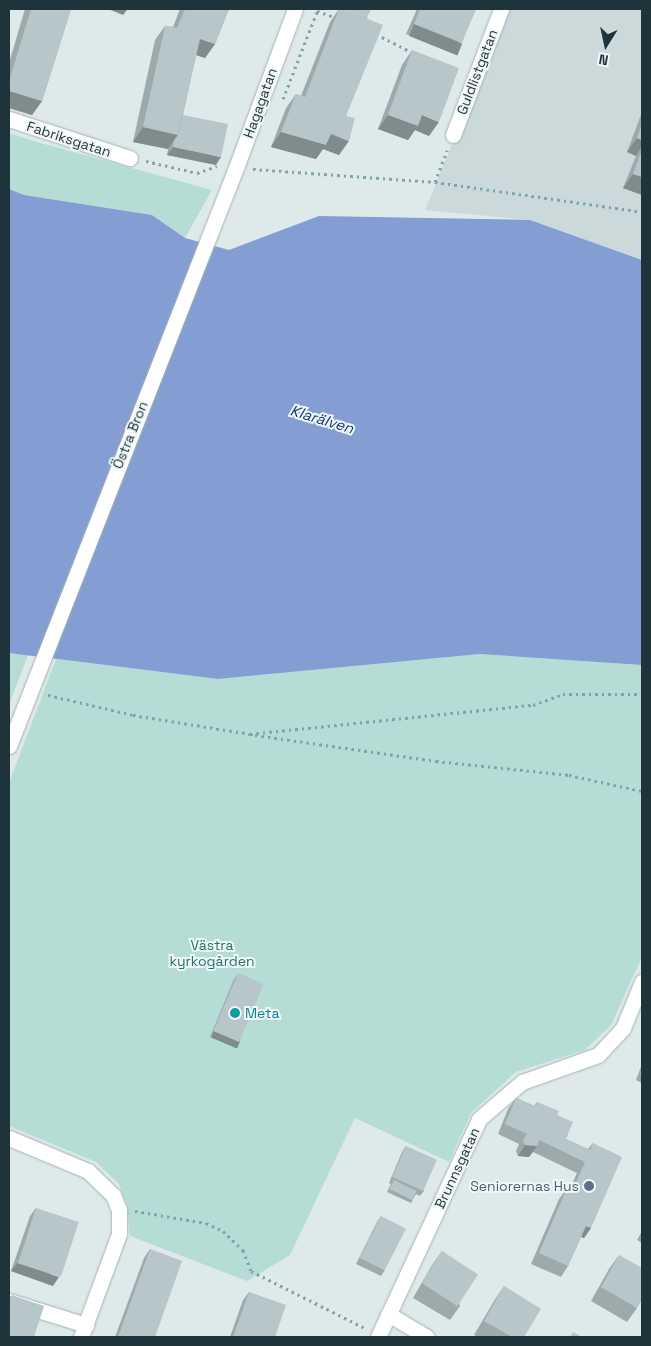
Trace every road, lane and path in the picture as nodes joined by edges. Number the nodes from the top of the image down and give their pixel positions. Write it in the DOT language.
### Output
graph roads {
  1 [pos="295,9"];
  2 [pos="501,9"];
  3 [pos="317,10"];
  4 [pos="337,18"];
  5 [pos="369,31"];
  6 [pos="408,50"];
  7 [pos="279,108"];
  8 [pos="9,119"];
  9 [pos="453,135"];
  10 [pos="130,158"];
  11 [pos="258,161"];
  12 [pos="237,165"];
  13 [pos="255,169"];
  14 [pos="435,182"];
  15 [pos="225,197"];
  16 [pos="642,212"];
  17 [pos="29,690"];
  18 [pos="642,694"];
  19 [pos="250,734"];
  20 [pos="9,746"];
  21 [pos="642,791"];
  22 [pos="642,982"];
  23 [pos="9,1138"];
  24 [pos="119,1210"];
  25 [pos="9,1301"];
  26 [pos="388,1314"];
  27 [pos="83,1331"];
  28 [pos="379,1336"];
  29 [pos="427,1337"];
  1 -- 12 [label="street, Hagagatan"];
  2 -- 9 [label="street, Guldlistgatan"];
  3 -- 4 [label="path"];
  3 -- 7 [label="path"];
  5 -- 6 [label="path"];
  8 -- 10 [label="street, Fabriksgatan"];
  9 -- 14 [label="path"];
  10 -- 12 [label="path"];
  11 -- 13 [label="path"];
  12 -- 13 [label="path"];
  12 -- 15 [label="street, Hagagatan"];
  13 -- 14 [label="path"];
  14 -- 16 [label="path"];
  15 -- 17 [label="street, Östra Bron"];
  17 -- 19 [label="path"];
  17 -- 20 [label="street, Östra Bron"];
  18 -- 19 [label="path"];
  19 -- 21 [label="path"];
  22 -- 26 [label="street, Brunnsgatan"];
  23 -- 24 [label="street"];
  24 -- 27 [label="street"];
  24 -- 28 [label="path"];
  25 -- 27 [label="street"];
  26 -- 28 [label="street, Brunnsgatan"];
  26 -- 29 [label="street"];
}
